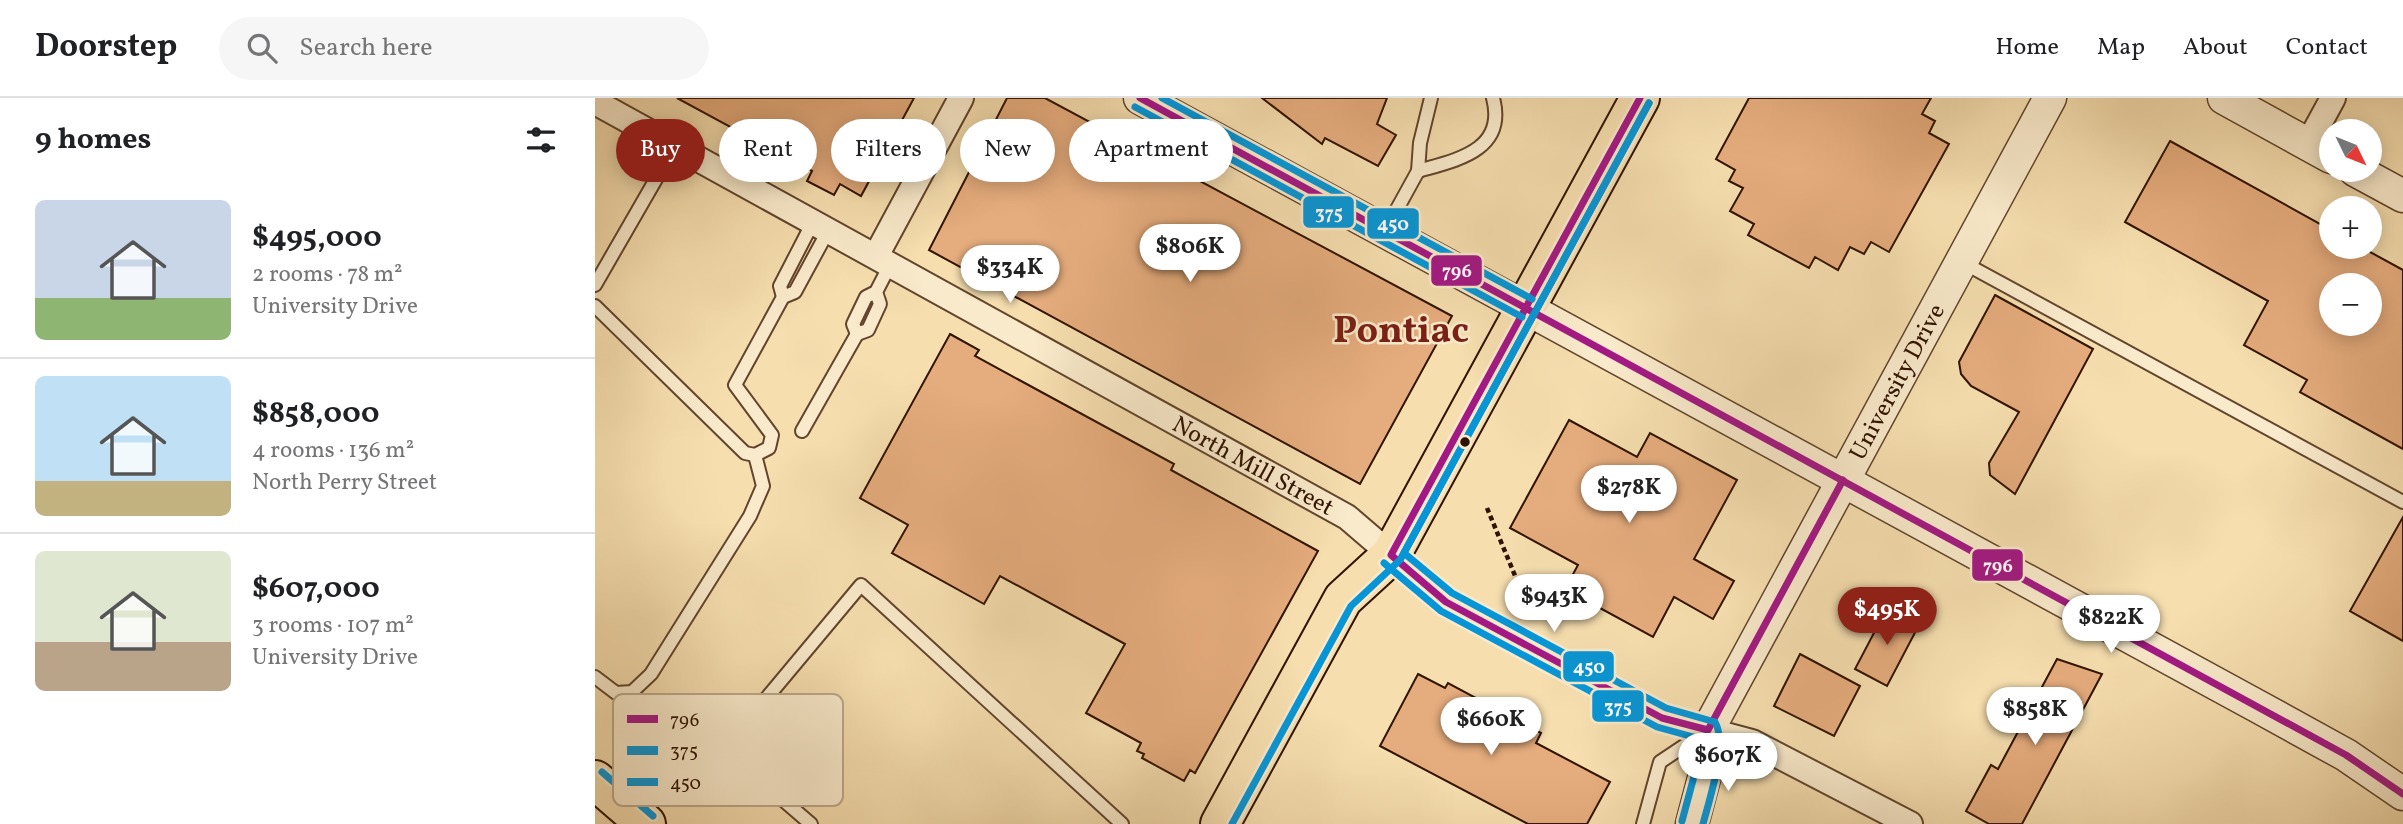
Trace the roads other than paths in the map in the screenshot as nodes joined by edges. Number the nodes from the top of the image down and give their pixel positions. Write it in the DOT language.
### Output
graph roads {
  1 [pos="961,98"];
  2 [pos="1140,98"];
  3 [pos="1431,98"];
  4 [pos="1493,98"];
  5 [pos="1640,98"];
  6 [pos="2050,98"];
  7 [pos="2224,98"];
  8 [pos="2333,98"];
  9 [pos="595,102"];
  10 [pos="626,119"];
  11 [pos="2327,119"];
  12 [pos="2319,150"];
  13 [pos="705,162"];
  14 [pos="1418,171"];
  15 [pos="654,182"];
  16 [pos="2377,182"];
  17 [pos="2403,196"];
  18 [pos="821,226"];
  19 [pos="1385,231"];
  20 [pos="883,260"];
  21 [pos="1962,261"];
  22 [pos="595,285"];
  23 [pos="595,306"];
  24 [pos="1527,308"];
  25 [pos="802,431"];
  26 [pos="755,455"];
  27 [pos="1843,480"];
  28 [pos="2403,502"];
  29 [pos="1391,555"];
  30 [pos="595,677"];
  31 [pos="770,694"];
  32 [pos="1708,730"];
  33 [pos="595,780"];
  34 [pos="2403,794"];
  35 [pos="613,796"];
  36 [pos="625,806"];
  37 [pos="790,806"];
  38 [pos="1118,823"];
  39 [pos="646,824"];
  40 [pos="811,824"];
  41 [pos="1220,824"];
  42 [pos="1643,824"];
  43 [pos="1692,824"];
  44 [pos="1910,824"];
  1 -- 20 [label="street"];
  2 -- 19 [label="street"];
  3 -- 14 [label="lane"];
  4 -- 14 [label="lane"];
  5 -- 24 [label="main road"];
  6 -- 21 [label="street, University Drive"];
  7 -- 12 [label="street"];
  8 -- 11 [label="street"];
  9 -- 10 [label="street, North Mill Street"];
  13 -- 18 [label="street, North Mill Street"];
  14 -- 19 [label="lane"];
  15 -- 22 [label="lane"];
  16 -- 17 [label="street"];
  18 -- 20 [label="street, North Mill Street"];
  18 -- 26 [label="lane"];
  19 -- 24 [label="street"];
  20 -- 25 [label="lane"];
  20 -- 29 [label="street, North Mill Street"];
  21 -- 27 [label="street, University Drive"];
  21 -- 28 [label="lane"];
  23 -- 26 [label="lane"];
  24 -- 27 [label="street"];
  24 -- 29 [label="main road"];
  26 -- 30 [label="lane"];
  27 -- 32 [label="street, University Drive"];
  27 -- 34 [label="street"];
  29 -- 32 [label="street, North Mill Street"];
  29 -- 41 [label="main road"];
  31 -- 38 [label="lane"];
  32 -- 42 [label="lane"];
  32 -- 43 [label="street, University Drive"];
  32 -- 44 [label="street, North Mill Street"];
  33 -- 35 [label="main road"];
  36 -- 39 [label="main road"];
  37 -- 40 [label="lane"];
}
